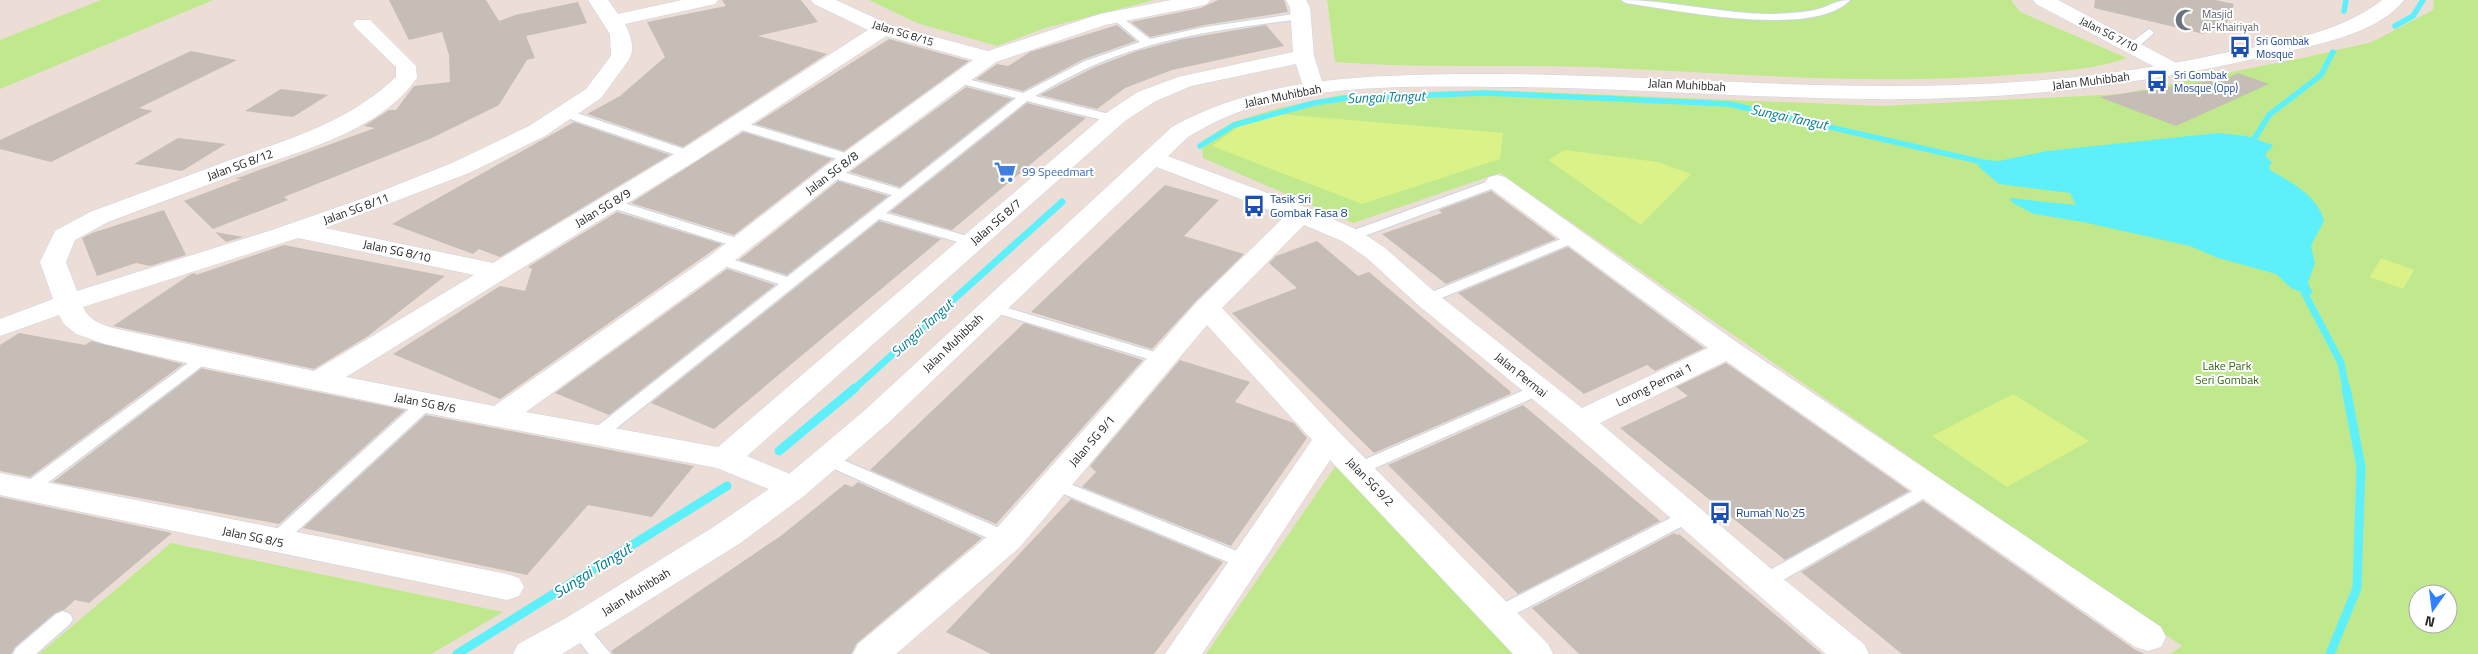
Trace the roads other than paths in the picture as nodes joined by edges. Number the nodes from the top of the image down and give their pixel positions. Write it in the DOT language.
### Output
graph roads {
  1 [pos="598,0"];
  2 [pos="708,0"];
  3 [pos="821,0"];
  4 [pos="1200,0"];
  5 [pos="1626,0"];
  6 [pos="1845,0"];
  7 [pos="2043,0"];
  8 [pos="2394,0"];
  9 [pos="1299,8"];
  10 [pos="1116,16"];
  11 [pos="614,21"];
  12 [pos="363,24"];
  13 [pos="883,29"];
  14 [pos="2149,32"];
  15 [pos="1149,44"];
  16 [pos="2134,46"];
  17 [pos="1304,56"];
  18 [pos="989,58"];
  19 [pos="2173,69"];
  20 [pos="959,80"];
  21 [pos="1313,88"];
  22 [pos="1026,96"];
  23 [pos="568,114"];
  24 [pos="1114,119"];
  25 [pos="736,124"];
  26 [pos="689,156"];
  27 [pos="1154,158"];
  28 [pos="851,159"];
  29 [pos="831,173"];
  30 [pos="1497,182"];
  31 [pos="902,194"];
  32 [pos="611,203"];
  33 [pos="875,214"];
  34 [pos="1300,214"];
  35 [pos="296,230"];
  36 [pos="1351,236"];
  37 [pos="1574,238"];
  38 [pos="973,242"];
  39 [pos="741,244"];
  40 [pos="720,260"];
  41 [pos="498,272"];
  42 [pos="790,283"];
  43 [pos="1427,298"];
  44 [pos="68,302"];
  45 [pos="991,307"];
  46 [pos="1207,308"];
  47 [pos="0,328"];
  48 [pos="1728,349"];
  49 [pos="204,358"];
  50 [pos="1163,360"];
  51 [pos="319,381"];
  52 [pos="1538,389"];
  53 [pos="426,403"];
  54 [pos="498,417"];
  55 [pos="1579,422"];
  56 [pos="597,435"];
  57 [pos="1328,439"];
  58 [pos="724,459"];
  59 [pos="827,459"];
  60 [pos="1358,469"];
  61 [pos="1056,484"];
  62 [pos="13,487"];
  63 [pos="793,488"];
  64 [pos="1929,488"];
  65 [pos="1688,515"];
  66 [pos="1007,539"];
  67 [pos="275,541"];
  68 [pos="1246,562"];
  69 [pos="1764,582"];
  70 [pos="507,587"];
  71 [pos="1497,615"];
  72 [pos="63,619"];
  73 [pos="578,628"];
  74 [pos="2148,637"];
  75 [pos="23,654"];
  76 [pos="531,654"];
  77 [pos="601,654"];
  78 [pos="871,654"];
  79 [pos="1183,654"];
  80 [pos="1535,654"];
  81 [pos="1851,654"];
  1 -- 11 [label="street, Jalan SG 8/11"];
  2 -- 11 [label="street"];
  3 -- 13 [label="street, Jalan SG 8/15"];
  4 -- 10 [label="street, Jalan SG 8/8"];
  5 -- 6 [label="lane"];
  7 -- 16 [label="street, Jalan SG 7/10"];
  8 -- 19 [label="street, Jalan Muhibbah"];
  9 -- 15 [label="lane"];
  9 -- 17 [label="street"];
  10 -- 15 [label="lane"];
  10 -- 18 [label="street, Jalan SG 8/8"];
  11 -- 23 [label="street, Jalan SG 8/11"];
  12 -- 44 [label="street, Jalan SG 8/12"];
  13 -- 18 [label="street, Jalan SG 8/15"];
  13 -- 25 [label="street, Jalan SG 8/9"];
  14 -- 16 [label="lane"];
  15 -- 22 [label="lane"];
  16 -- 19 [label="street, Jalan SG 7/10"];
  17 -- 21 [label="street"];
  17 -- 24 [label="street, Jalan SG 8/7"];
  18 -- 20 [label="street, Jalan SG 8/8"];
  19 -- 21 [label="street, Jalan Muhibbah"];
  20 -- 22 [label="lane"];
  20 -- 28 [label="street, Jalan SG 8/8"];
  21 -- 27 [label="street, Jalan Muhibbah"];
  22 -- 24 [label="lane"];
  22 -- 31 [label="lane"];
  23 -- 26 [label="lane"];
  23 -- 35 [label="street, Jalan SG 8/11"];
  24 -- 38 [label="street, Jalan SG 8/7"];
  25 -- 26 [label="street, Jalan SG 8/9"];
  25 -- 28 [label="lane"];
  26 -- 32 [label="street, Jalan SG 8/9"];
  27 -- 34 [label="street, Jalan Permai"];
  27 -- 45 [label="street, Jalan Muhibbah"];
  28 -- 29 [label="street, Jalan SG 8/8"];
  29 -- 31 [label="lane"];
  29 -- 39 [label="street, Jalan SG 8/8"];
  30 -- 36 [label="lane"];
  30 -- 37 [label="street"];
  31 -- 33 [label="lane"];
  32 -- 39 [label="lane"];
  32 -- 41 [label="street, Jalan SG 8/9"];
  33 -- 38 [label="lane"];
  33 -- 42 [label="lane"];
  34 -- 36 [label="street, Jalan Permai"];
  34 -- 46 [label="street, Jalan SG 9/1"];
  35 -- 41 [label="street, Jalan SG 8/10"];
  35 -- 44 [label="street, Jalan SG 8/11"];
  36 -- 43 [label="street, Jalan Permai"];
  37 -- 43 [label="lane"];
  37 -- 48 [label="street"];
  38 -- 58 [label="street, Jalan SG 8/7"];
  39 -- 40 [label="street, Jalan SG 8/8"];
  40 -- 42 [label="lane"];
  40 -- 54 [label="street, Jalan SG 8/8"];
  41 -- 51 [label="street, Jalan SG 8/9"];
  42 -- 56 [label="lane"];
  43 -- 52 [label="street, Jalan Permai"];
  44 -- 47 [label="street, Jalan SG 8/11"];
  44 -- 49 [label="street, Jalan SG 8/6"];
  45 -- 50 [label="lane"];
  45 -- 59 [label="street, Jalan Muhibbah"];
  46 -- 50 [label="street, Jalan SG 9/1"];
  46 -- 57 [label="street, Jalan SG 9/2"];
  48 -- 55 [label="street, Lorong Permai 1"];
  48 -- 64 [label="street"];
  49 -- 51 [label="street, Jalan SG 8/6"];
  49 -- 62 [label="lane"];
  50 -- 61 [label="street, Jalan SG 9/1"];
  51 -- 53 [label="street, Jalan SG 8/6"];
  52 -- 55 [label="street, Jalan Permai"];
  52 -- 60 [label="lane"];
  53 -- 54 [label="street, Jalan SG 8/6"];
  53 -- 67 [label="lane"];
  54 -- 56 [label="street, Jalan SG 8/6"];
  55 -- 65 [label="street, Jalan Permai"];
  56 -- 58 [label="street, Jalan SG 8/6"];
  57 -- 60 [label="street, Jalan SG 9/2"];
  57 -- 68 [label="street"];
  58 -- 63 [label="street, Jalan SG 8/6"];
  59 -- 63 [label="street, Jalan Muhibbah"];
  59 -- 66 [label="lane"];
  60 -- 71 [label="street, Jalan SG 9/2"];
  61 -- 66 [label="street, Jalan SG 9/1"];
  61 -- 68 [label="lane"];
  62 -- 67 [label="street, Jalan SG 8/5"];
  63 -- 73 [label="street, Jalan Muhibbah"];
  64 -- 69 [label="lane"];
  64 -- 74 [label="street"];
  65 -- 69 [label="street, Jalan Permai"];
  65 -- 71 [label="lane"];
  66 -- 78 [label="street, Jalan SG 9/1"];
  67 -- 70 [label="street, Jalan SG 8/5"];
  68 -- 79 [label="street"];
  69 -- 81 [label="street, Jalan Permai"];
  71 -- 80 [label="street, Jalan SG 9/2"];
  72 -- 75 [label="lane"];
  73 -- 76 [label="street, Jalan Muhibbah"];
  73 -- 77 [label="lane"];
}
